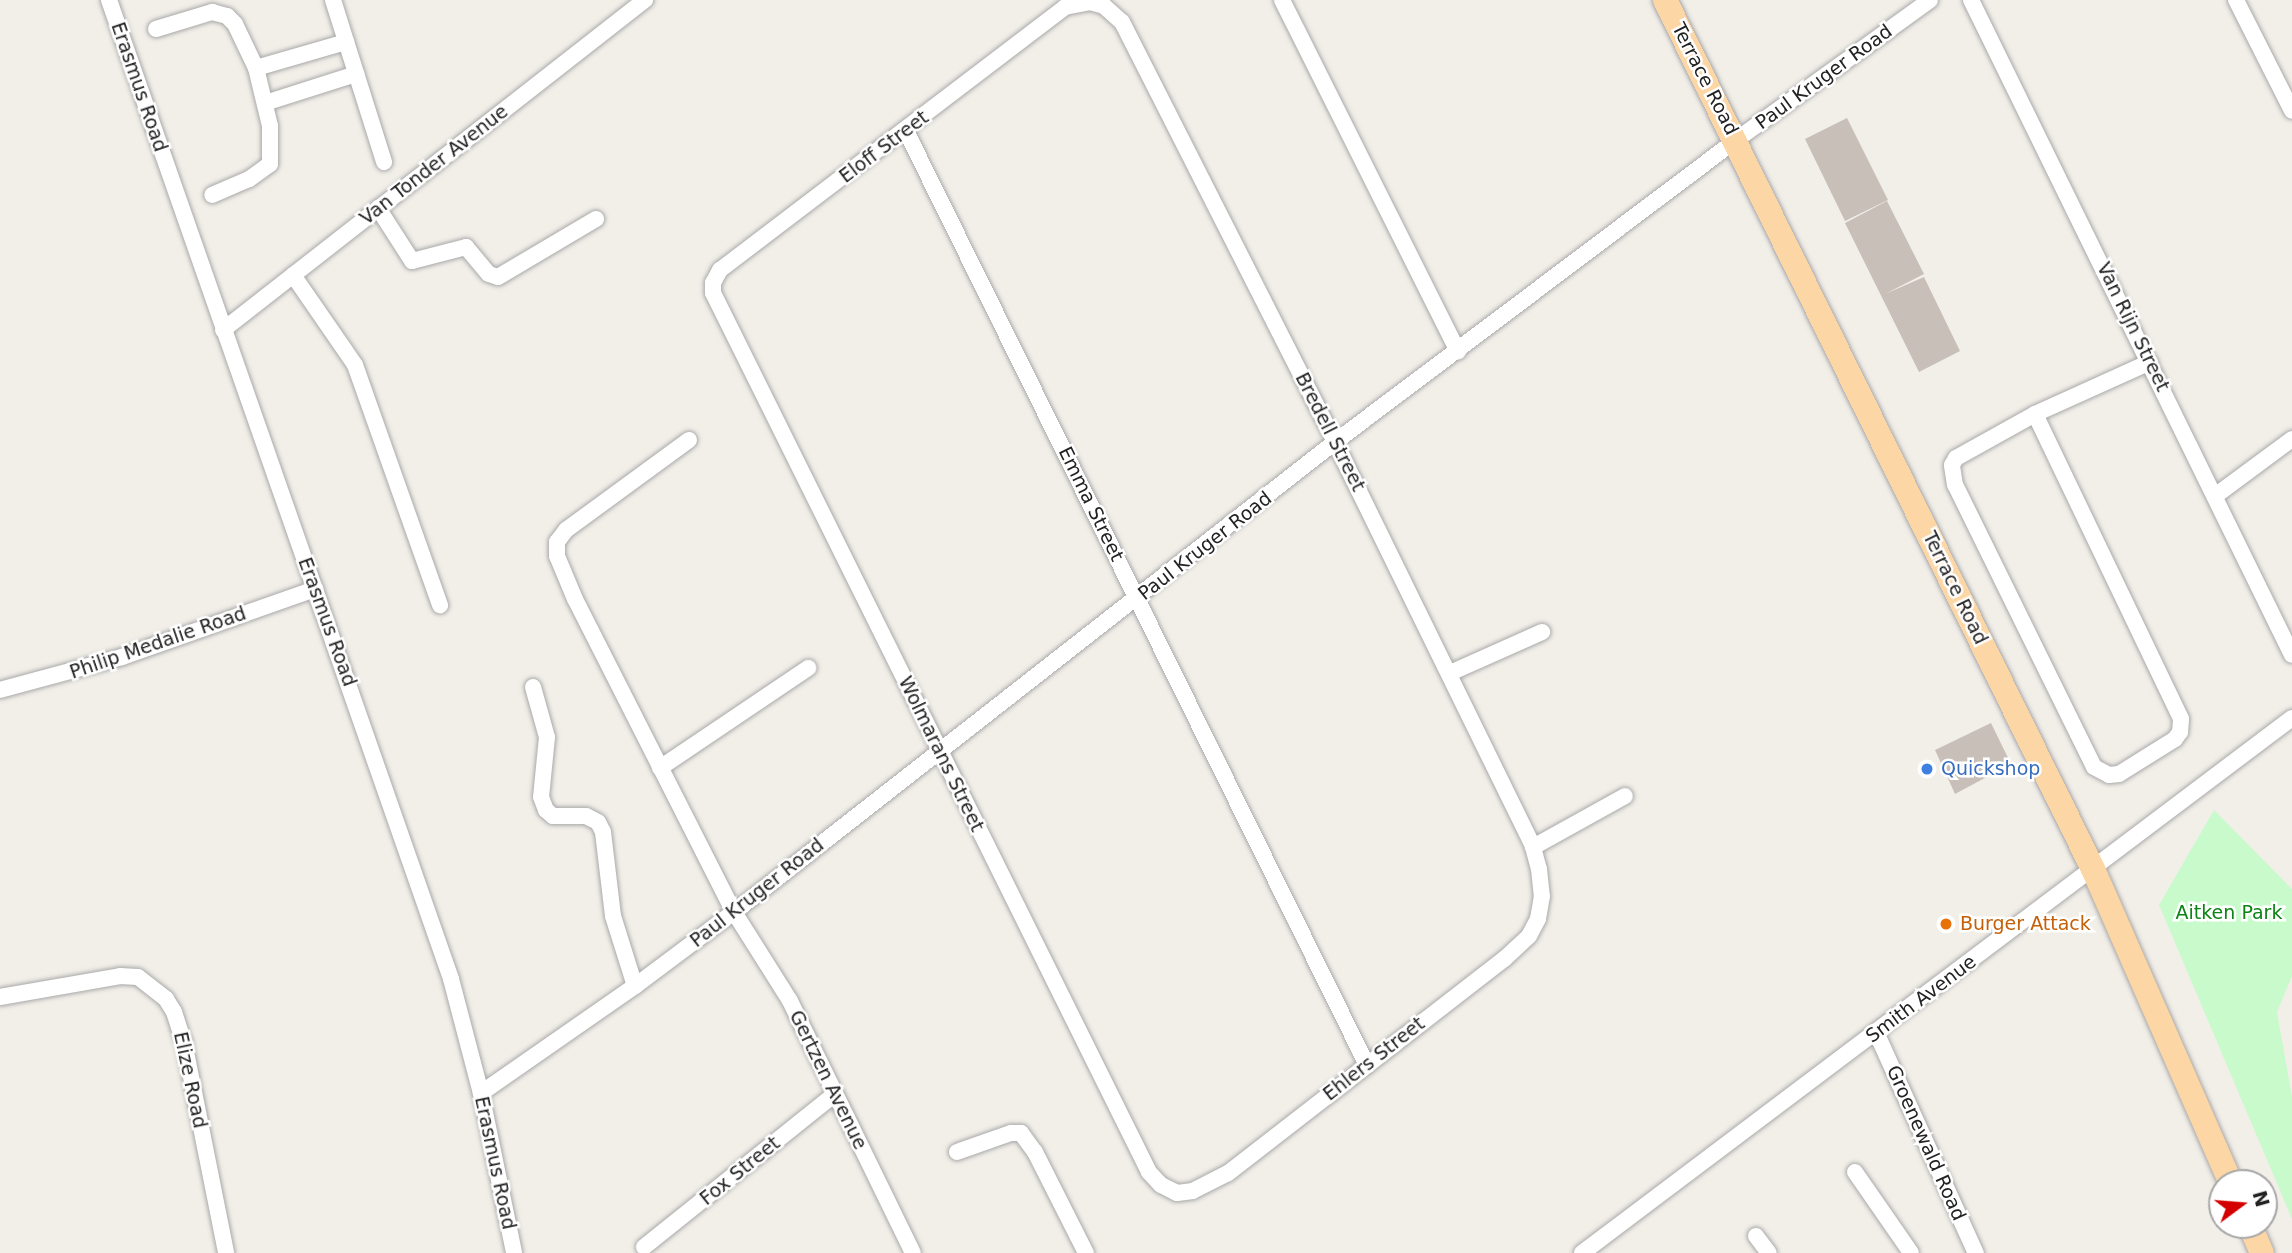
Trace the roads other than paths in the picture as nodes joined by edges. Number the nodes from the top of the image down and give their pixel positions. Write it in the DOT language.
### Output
graph roads {
  1 [pos="109,0"];
  2 [pos="333,0"];
  3 [pos="645,0"];
  4 [pos="1282,0"];
  5 [pos="1665,0"];
  6 [pos="1930,0"];
  7 [pos="1971,0"];
  8 [pos="2236,0"];
  9 [pos="1077,3"];
  10 [pos="156,29"];
  11 [pos="346,42"];
  12 [pos="256,68"];
  13 [pos="356,74"];
  14 [pos="265,103"];
  15 [pos="2292,111"];
  16 [pos="906,131"];
  17 [pos="1736,140"];
  18 [pos="384,162"];
  19 [pos="212,195"];
  20 [pos="378,208"];
  21 [pos="596,219"];
  22 [pos="293,275"];
  23 [pos="718,303"];
  24 [pos="223,330"];
  25 [pos="1458,351"];
  26 [pos="2150,362"];
  27 [pos="2035,414"];
  28 [pos="2292,439"];
  29 [pos="689,440"];
  30 [pos="1335,442"];
  31 [pos="2215,496"];
  32 [pos="315,589"];
  33 [pos="1138,599"];
  34 [pos="440,605"];
  35 [pos="1542,632"];
  36 [pos="2292,655"];
  37 [pos="808,668"];
  38 [pos="1450,673"];
  39 [pos="533,687"];
  40 [pos="0,691"];
  41 [pos="2292,718"];
  42 [pos="939,751"];
  43 [pos="660,768"];
  44 [pos="1625,796"];
  45 [pos="1532,848"];
  46 [pos="2093,869"];
  47 [pos="1542,896"];
  48 [pos="734,912"];
  49 [pos="635,986"];
  50 [pos="0,997"];
  51 [pos="1876,1032"];
  52 [pos="1367,1065"];
  53 [pos="481,1093"];
  54 [pos="835,1094"];
  55 [pos="957,1152"];
  56 [pos="2225,1169"];
  57 [pos="1855,1172"];
  58 [pos="1177,1193"];
  59 [pos="1756,1236"];
  60 [pos="645,1247"];
  61 [pos="226,1253"];
  62 [pos="514,1253"];
  63 [pos="914,1253"];
  64 [pos="1086,1253"];
  65 [pos="1582,1253"];
  66 [pos="1769,1253"];
  67 [pos="1911,1253"];
  68 [pos="1976,1253"];
  1 -- 24 [label="street, Erasmus Road"];
  2 -- 11 [label="street"];
  3 -- 20 [label="street, Van Tonder Avenue"];
  4 -- 25 [label="street"];
  5 -- 17 [label="main road, Terrace Road"];
  6 -- 17 [label="street, Paul Kruger Road"];
  7 -- 26 [label="street, Van Rijn Street"];
  8 -- 15 [label="street"];
  9 -- 16 [label="street, Eloff Street"];
  9 -- 30 [label="street, Bredell Street"];
  10 -- 12 [label="street"];
  11 -- 12 [label="street"];
  11 -- 13 [label="street"];
  12 -- 14 [label="street"];
  13 -- 14 [label="street"];
  13 -- 18 [label="street"];
  14 -- 19 [label="street"];
  16 -- 23 [label="street, Eloff Street"];
  16 -- 33 [label="street, Emma Street"];
  17 -- 25 [label="street, Paul Kruger Road"];
  17 -- 46 [label="main road, Terrace Road"];
  20 -- 21 [label="street"];
  20 -- 22 [label="street, Van Tonder Avenue"];
  22 -- 24 [label="street, Van Tonder Avenue"];
  22 -- 34 [label="street"];
  23 -- 42 [label="street, Wolmarans Street"];
  24 -- 32 [label="street, Erasmus Road"];
  25 -- 30 [label="street, Paul Kruger Road"];
  26 -- 27 [label="street"];
  26 -- 31 [label="street, Van Rijn Street"];
  27 -- 27 [label="street"];
  28 -- 31 [label="street"];
  29 -- 43 [label="street, Gertzen Avenue"];
  30 -- 33 [label="street, Paul Kruger Road"];
  30 -- 38 [label="street, Bredell Street"];
  31 -- 36 [label="street, Van Rijn Street"];
  32 -- 40 [label="street, Philip Medalie Road"];
  32 -- 53 [label="street, Erasmus Road"];
  33 -- 42 [label="street, Paul Kruger Road"];
  33 -- 52 [label="street, Emma Street"];
  35 -- 38 [label="street"];
  37 -- 43 [label="street"];
  38 -- 45 [label="street, Bredell Street"];
  39 -- 49 [label="street"];
  41 -- 46 [label="street, Smith Avenue"];
  42 -- 48 [label="street, Paul Kruger Road"];
  42 -- 58 [label="street, Wolmarans Street"];
  43 -- 48 [label="street, Gertzen Avenue"];
  44 -- 45 [label="street"];
  45 -- 47 [label="street, Bredell Street"];
  46 -- 51 [label="street, Smith Avenue"];
  46 -- 56 [label="main road, Terrace Road"];
  47 -- 52 [label="street, Ehlers Street"];
  48 -- 49 [label="street, Paul Kruger Road"];
  48 -- 54 [label="street, Gertzen Avenue"];
  49 -- 53 [label="street, Paul Kruger Road"];
  50 -- 61 [label="street, Elize Road"];
  51 -- 65 [label="street, Smith Avenue"];
  51 -- 68 [label="street, Groenewald Road"];
  52 -- 58 [label="street, Ehlers Street"];
  53 -- 62 [label="street, Erasmus Road"];
  54 -- 60 [label="street, Fox Street"];
  54 -- 63 [label="street, Gertzen Avenue"];
  55 -- 64 [label="street"];
  57 -- 67 [label="street"];
  59 -- 66 [label="street"];
}
